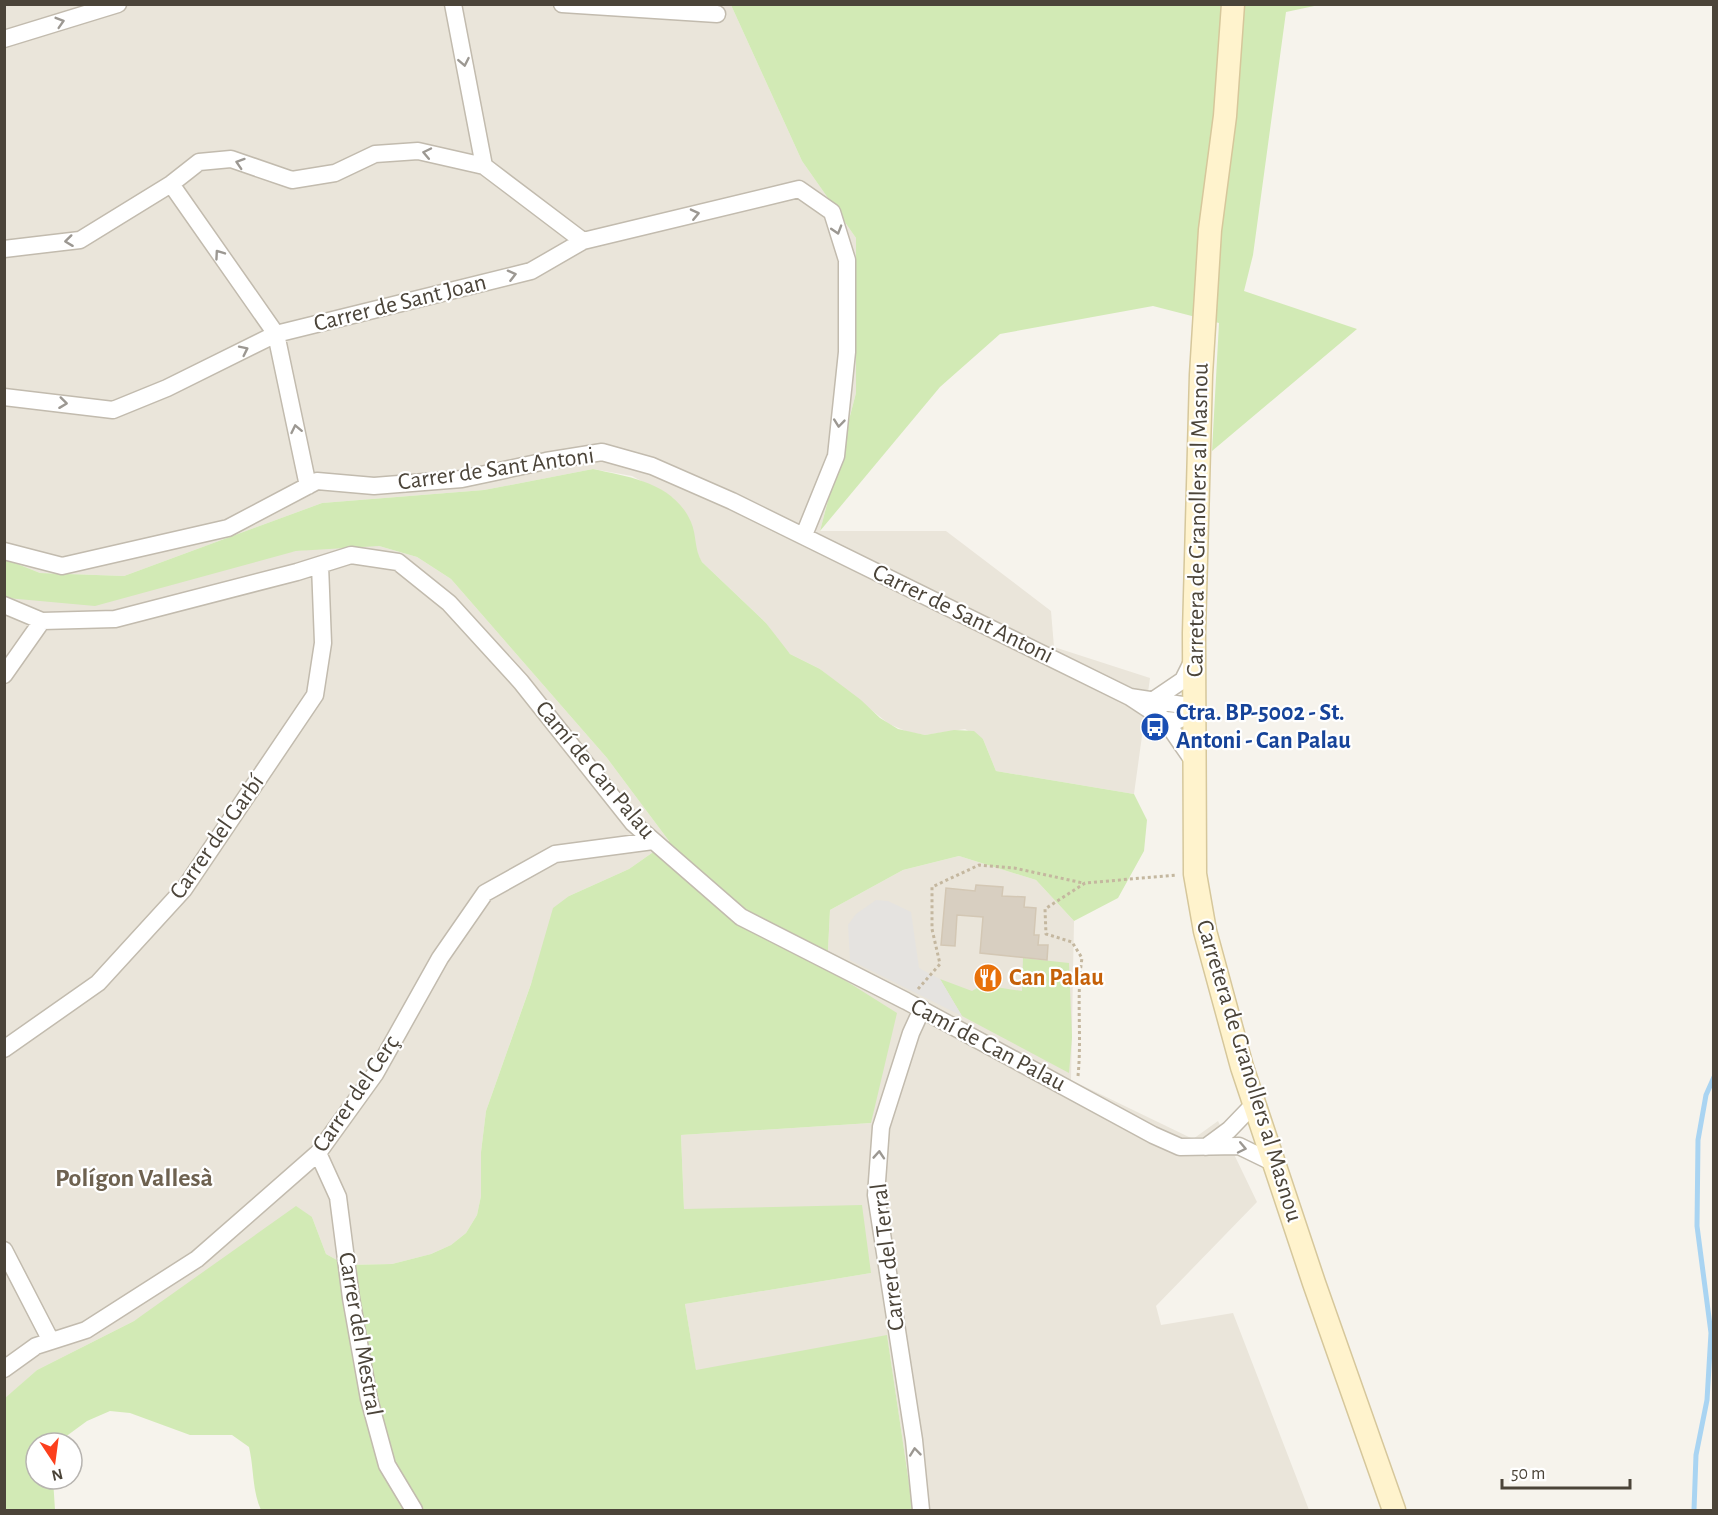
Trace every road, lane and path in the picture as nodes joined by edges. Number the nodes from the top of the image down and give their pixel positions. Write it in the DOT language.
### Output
graph roads {
  1 [pos="118,4"];
  2 [pos="453,4"];
  3 [pos="562,4"];
  4 [pos="1233,4"];
  5 [pos="717,14"];
  6 [pos="4,39"];
  7 [pos="484,166"];
  8 [pos="171,184"];
  9 [pos="583,241"];
  10 [pos="4,249"];
  11 [pos="276,334"];
  12 [pos="4,397"];
  13 [pos="308,486"];
  14 [pos="804,535"];
  15 [pos="4,551"];
  16 [pos="320,565"];
  17 [pos="4,605"];
  18 [pos="42,621"];
  19 [pos="1194,658"];
  20 [pos="4,675"];
  21 [pos="1130,697"];
  22 [pos="1155,699"];
  23 [pos="1194,711"];
  24 [pos="1165,720"];
  25 [pos="1194,762"];
  26 [pos="653,841"];
  27 [pos="1195,873"];
  28 [pos="1085,883"];
  29 [pos="906,1001"];
  30 [pos="922,1010"];
  31 [pos="4,1049"];
  32 [pos="1076,1092"];
  33 [pos="1255,1103"];
  34 [pos="1206,1147"];
  35 [pos="318,1153"];
  36 [pos="1274,1162"];
  37 [pos="4,1250"];
  38 [pos="51,1341"];
  39 [pos="4,1369"];
  40 [pos="414,1510"];
  41 [pos="921,1510"];
  42 [pos="1394,1510"];
  6 -- 1 [label="street, one-way"];
  2 -- 7 [label="street, one-way"];
  3 -- 5 [label="street"];
  4 -- 19 [label="main road, Carretera de Granollers al Masnou"];
  7 -- 8 [label="street, one-way"];
  7 -- 9 [label="street"];
  8 -- 10 [label="street, one-way"];
  11 -- 8 [label="street, one-way"];
  11 -- 9 [label="street, Carrer de Sant Joan, one-way"];
  9 -- 14 [label="street, Carrer de Sant Joan, one-way"];
  12 -- 11 [label="street, Carrer de Sant Joan, one-way"];
  13 -- 11 [label="street, one-way"];
  13 -- 14 [label="street, Carrer de Sant Antoni"];
  13 -- 15 [label="street, Carrer de Sant Antoni"];
  14 -- 21 [label="street, Carrer de Sant Antoni"];
  16 -- 18 [label="street, Camí de Can Palau"];
  16 -- 26 [label="street, Camí de Can Palau"];
  16 -- 31 [label="street, Carrer del Garbí"];
  17 -- 18 [label="street, Camí de Can Palau"];
  18 -- 20 [label="street"];
  19 -- 22 [label="street"];
  19 -- 23 [label="main road, Carretera de Granollers al Masnou"];
  21 -- 22 [label="street, Carrer de Sant Antoni"];
  21 -- 24 [label="street, Carrer de Sant Antoni"];
  22 -- 23 [label="street, Carrer de Sant Antoni"];
  23 -- 24 [label="street"];
  23 -- 25 [label="main road, Carretera de Granollers al Masnou"];
  24 -- 25 [label="street, Carrer de Sant Antoni"];
  25 -- 27 [label="main road, Carretera de Granollers al Masnou"];
  26 -- 29 [label="street, Camí de Can Palau"];
  26 -- 35 [label="street, Carrer del Cerç"];
  27 -- 28 [label="path"];
  27 -- 33 [label="main road, Carretera de Granollers al Masnou"];
  28 -- 29 [label="path"];
  28 -- 32 [label="path"];
  29 -- 30 [label="street, Camí de Can Palau"];
  30 -- 32 [label="street, Camí de Can Palau"];
  41 -- 30 [label="street, Carrer del Terral, one-way"];
  32 -- 34 [label="street, Camí de Can Palau"];
  33 -- 34 [label="street"];
  33 -- 36 [label="main road, Carretera de Granollers al Masnou"];
  34 -- 36 [label="street, Camí de Can Palau, one-way"];
  35 -- 38 [label="street, Carrer del Cerç"];
  35 -- 40 [label="street, Carrer del Mestral"];
  36 -- 42 [label="main road, Carretera de Granollers al Masnou"];
  37 -- 38 [label="street"];
  38 -- 39 [label="street, Carrer del Cerç"];
}
